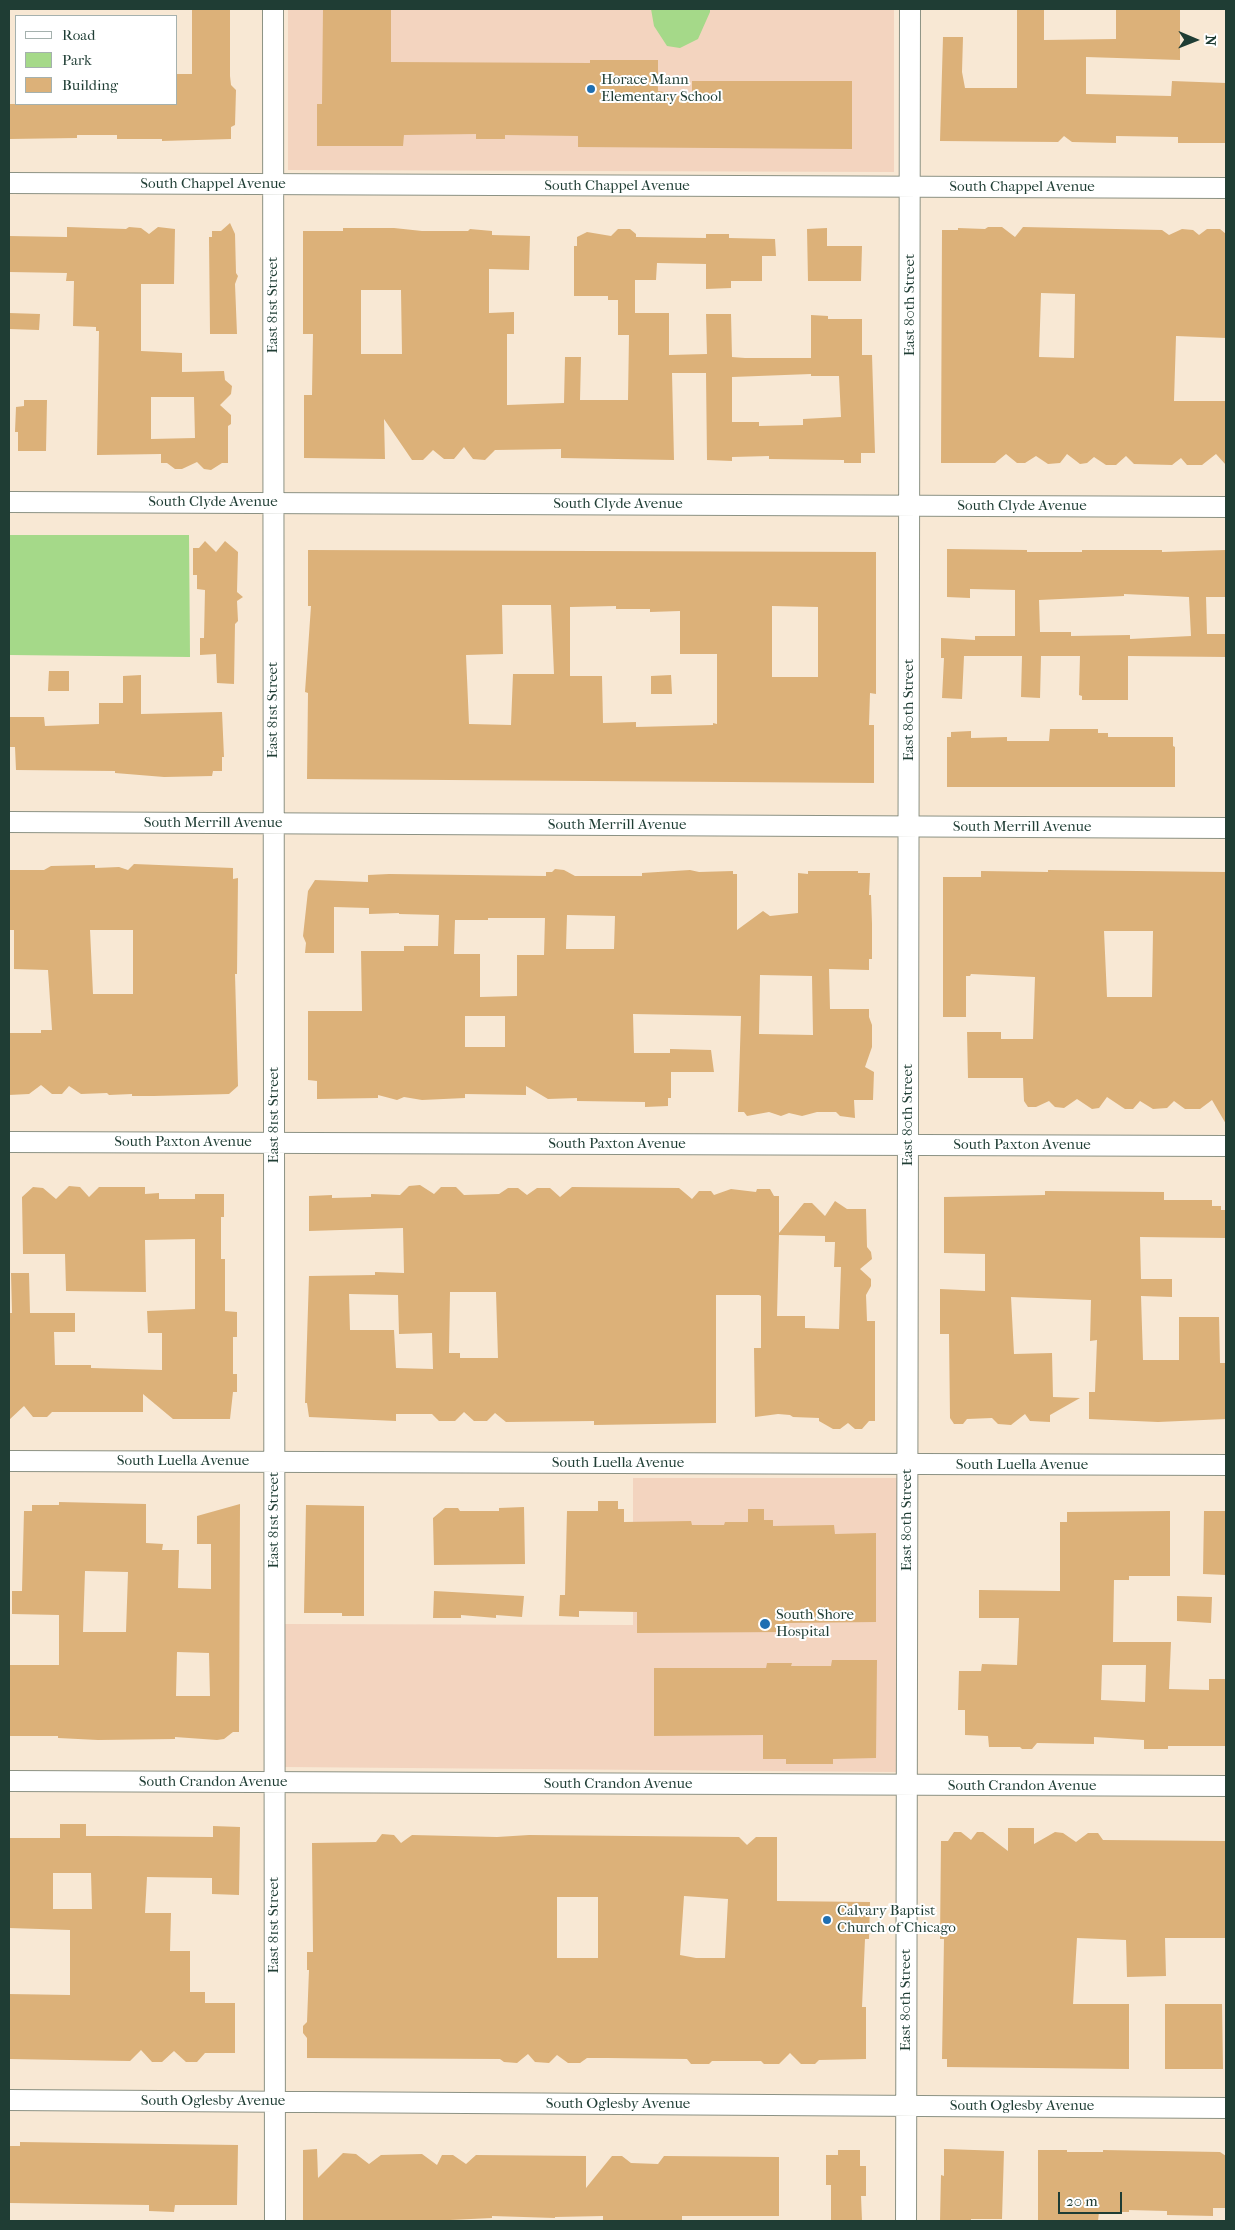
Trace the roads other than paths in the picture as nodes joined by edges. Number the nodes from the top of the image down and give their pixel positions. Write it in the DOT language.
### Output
graph roads {
  1 [pos="273,9"];
  2 [pos="910,9"];
  3 [pos="9,183"];
  4 [pos="273,184"];
  5 [pos="910,187"];
  6 [pos="1226,188"];
  7 [pos="9,502"];
  8 [pos="273,502"];
  9 [pos="909,505"];
  10 [pos="1226,507"];
  11 [pos="9,822"];
  12 [pos="273,824"];
  13 [pos="909,826"];
  14 [pos="1226,828"];
  15 [pos="9,1142"];
  16 [pos="274,1143"];
  17 [pos="908,1144"];
  18 [pos="1226,1146"];
  19 [pos="9,1461"];
  20 [pos="274,1462"];
  21 [pos="908,1464"];
  22 [pos="1226,1465"];
  23 [pos="9,1781"];
  24 [pos="274,1782"];
  25 [pos="907,1785"];
  26 [pos="1226,1786"];
  27 [pos="9,2100"];
  28 [pos="274,2101"];
  29 [pos="906,2106"];
  30 [pos="1226,2108"];
  31 [pos="274,2221"];
  32 [pos="906,2221"];
  1 -- 4 [label="street, East 81st Street"];
  2 -- 5 [label="street, East 80th Street"];
  3 -- 4 [label="street, South Chappel Avenue"];
  4 -- 5 [label="street, South Chappel Avenue"];
  4 -- 8 [label="street, East 81st Street"];
  5 -- 6 [label="street, South Chappel Avenue"];
  5 -- 9 [label="street, East 80th Street"];
  7 -- 8 [label="street, South Clyde Avenue"];
  8 -- 9 [label="street, South Clyde Avenue"];
  8 -- 12 [label="street, East 81st Street"];
  9 -- 10 [label="street, South Clyde Avenue"];
  9 -- 13 [label="street, East 80th Street"];
  11 -- 12 [label="street, South Merrill Avenue"];
  12 -- 13 [label="street, South Merrill Avenue"];
  12 -- 16 [label="street, East 81st Street"];
  13 -- 14 [label="street, South Merrill Avenue"];
  13 -- 17 [label="street, East 80th Street"];
  15 -- 16 [label="street, South Paxton Avenue"];
  16 -- 17 [label="street, South Paxton Avenue"];
  16 -- 20 [label="street, East 81st Street"];
  17 -- 18 [label="street, South Paxton Avenue"];
  17 -- 21 [label="street, East 80th Street"];
  19 -- 20 [label="street, South Luella Avenue"];
  20 -- 21 [label="street, South Luella Avenue"];
  20 -- 24 [label="street, East 81st Street"];
  21 -- 22 [label="street, South Luella Avenue"];
  21 -- 25 [label="street, East 80th Street"];
  23 -- 24 [label="street, South Crandon Avenue"];
  24 -- 25 [label="street, South Crandon Avenue"];
  24 -- 28 [label="street, East 81st Street"];
  25 -- 26 [label="street, South Crandon Avenue"];
  25 -- 29 [label="street, East 80th Street"];
  27 -- 28 [label="street, South Oglesby Avenue"];
  28 -- 29 [label="street, South Oglesby Avenue"];
  28 -- 31 [label="street, East 81st Street"];
  29 -- 30 [label="street, South Oglesby Avenue"];
  29 -- 32 [label="street, East 80th Street"];
}
